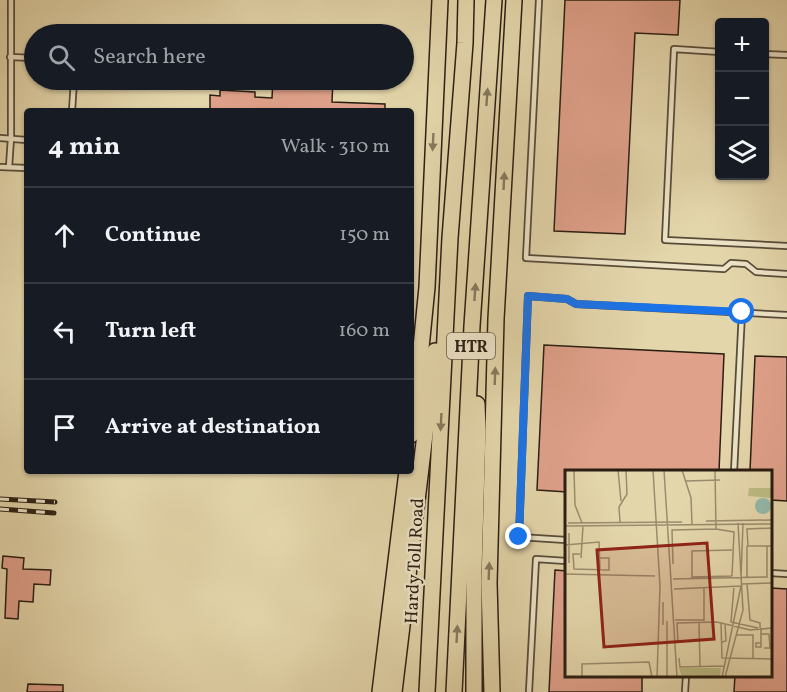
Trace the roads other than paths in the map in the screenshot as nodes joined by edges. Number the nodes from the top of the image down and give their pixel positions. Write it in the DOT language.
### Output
graph roads {
  1 [pos="11,0"];
  2 [pos="440,0"];
  3 [pos="466,0"];
  4 [pos="494,0"];
  5 [pos="514,0"];
  6 [pos="539,0"];
  7 [pos="715,52"];
  8 [pos="769,54"];
  9 [pos="787,55"];
  10 [pos="10,57"];
  11 [pos="24,58"];
  12 [pos="73,90"];
  13 [pos="72,108"];
  14 [pos="0,138"];
  15 [pos="11,138"];
  16 [pos="24,140"];
  17 [pos="0,167"];
  18 [pos="9,167"];
  19 [pos="24,168"];
  20 [pos="450,238"];
  21 [pos="787,246"];
  22 [pos="787,274"];
  23 [pos="742,312"];
  24 [pos="787,315"];
  25 [pos="472,326"];
  26 [pos="414,411"];
  27 [pos="734,470"];
  28 [pos="407,474"];
  29 [pos="565,540"];
  30 [pos="565,561"];
  31 [pos="772,573"];
  32 [pos="787,574"];
  33 [pos="686,677"];
  34 [pos="380,692"];
  35 [pos="394,692"];
  36 [pos="427,692"];
  37 [pos="454,692"];
  38 [pos="474,692"];
  39 [pos="492,692"];
  40 [pos="529,692"];
  41 [pos="685,692"];
  1 -- 10 [label="lane"];
  2 -- 26 [label="highway, one-way"];
  3 -- 20 [label="highway, Hardy Toll Road / HTR"];
  25 -- 4 [label="highway, HTR, one-way"];
  39 -- 5 [label="highway, one-way"];
  6 -- 22 [label="lane"];
  7 -- 21 [label="lane"];
  8 -- 9 [label="lane"];
  10 -- 11 [label="lane"];
  10 -- 15 [label="lane"];
  12 -- 13 [label="lane"];
  14 -- 15 [label="lane"];
  15 -- 16 [label="lane"];
  15 -- 18 [label="lane"];
  17 -- 18 [label="lane"];
  18 -- 19 [label="lane"];
  20 -- 35 [label="highway"];
  20 -- 36 [label="highway, Hardy Toll Road / HTR, one-way"];
  23 -- 24 [label="lane"];
  23 -- 27 [label="lane"];
  23 -- 29 [label="lane"];
  37 -- 25 [label="highway, HTR, one-way"];
  25 -- 38 [label="highway"];
  28 -- 34 [label="highway"];
  30 -- 40 [label="lane"];
  31 -- 32 [label="lane"];
  33 -- 41 [label="lane"];
}
